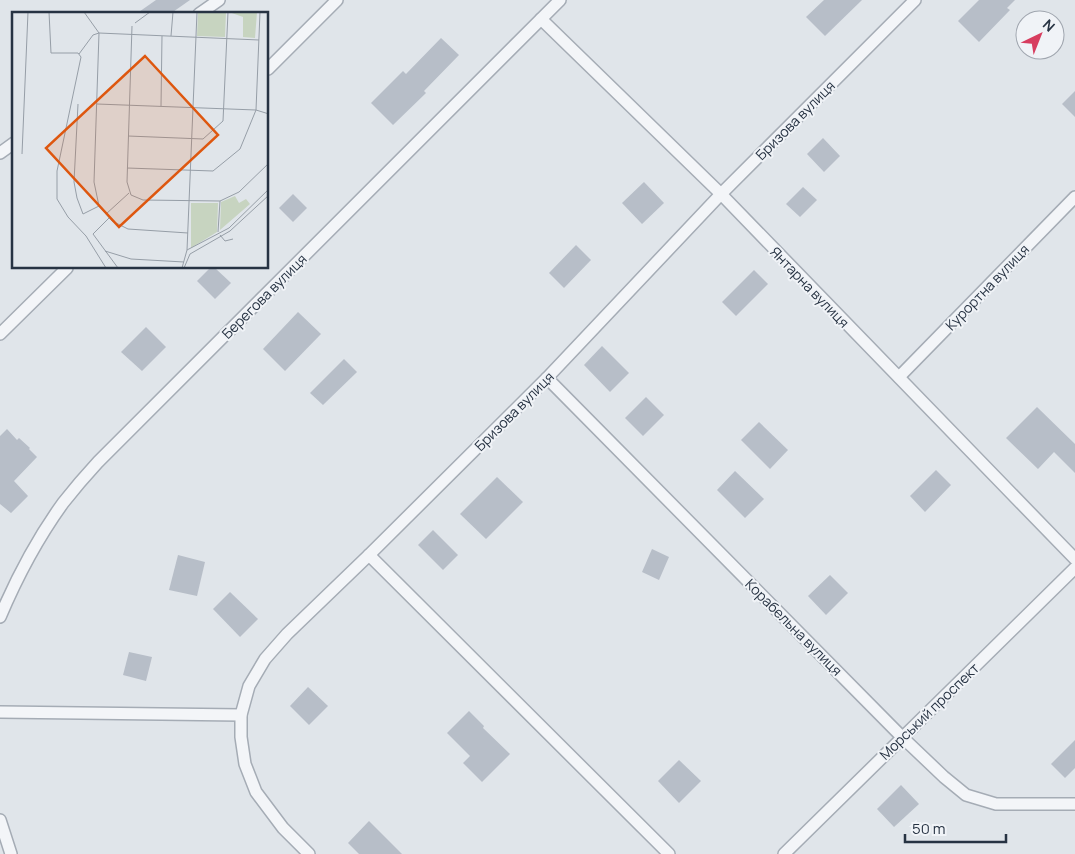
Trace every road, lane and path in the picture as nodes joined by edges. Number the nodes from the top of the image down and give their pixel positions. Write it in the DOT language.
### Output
graph roads {
  1 [pos="219,0"];
  2 [pos="338,0"];
  3 [pos="560,0"];
  4 [pos="915,0"];
  5 [pos="202,12"];
  6 [pos="541,19"];
  7 [pos="269,68"];
  8 [pos="12,144"];
  9 [pos="0,153"];
  10 [pos="721,194"];
  11 [pos="1075,197"];
  12 [pos="66,269"];
  13 [pos="0,334"];
  14 [pos="547,378"];
  15 [pos="898,378"];
  16 [pos="369,555"];
  17 [pos="1075,559"];
  18 [pos="1075,568"];
  19 [pos="0,618"];
  20 [pos="0,712"];
  21 [pos="241,714"];
  22 [pos="902,737"];
  23 [pos="1075,804"];
  24 [pos="0,820"];
  25 [pos="11,854"];
  26 [pos="309,854"];
  27 [pos="669,854"];
  28 [pos="784,854"];
  1 -- 5 [label="street"];
  2 -- 7 [label="street"];
  3 -- 6 [label="street, Берегова вулиця"];
  4 -- 10 [label="street, Бризова вулиця"];
  6 -- 10 [label="street, Янтарна вулиця"];
  6 -- 19 [label="street, Берегова вулиця"];
  8 -- 9 [label="street"];
  10 -- 14 [label="street, Бризова вулиця"];
  10 -- 15 [label="street, Янтарна вулиця"];
  11 -- 15 [label="street, Курортна вулиця"];
  12 -- 13 [label="street"];
  14 -- 16 [label="street, Бризова вулиця"];
  14 -- 22 [label="street, Корабельна вулиця"];
  15 -- 17 [label="street, Янтарна вулиця"];
  16 -- 21 [label="street, Бризова вулиця"];
  16 -- 27 [label="street"];
  18 -- 22 [label="street, Морський проспект"];
  20 -- 21 [label="street"];
  21 -- 26 [label="street, Бризова вулиця"];
  22 -- 23 [label="street, Корабельна вулиця"];
  22 -- 28 [label="street, Морський проспект"];
  24 -- 25 [label="street"];
}
